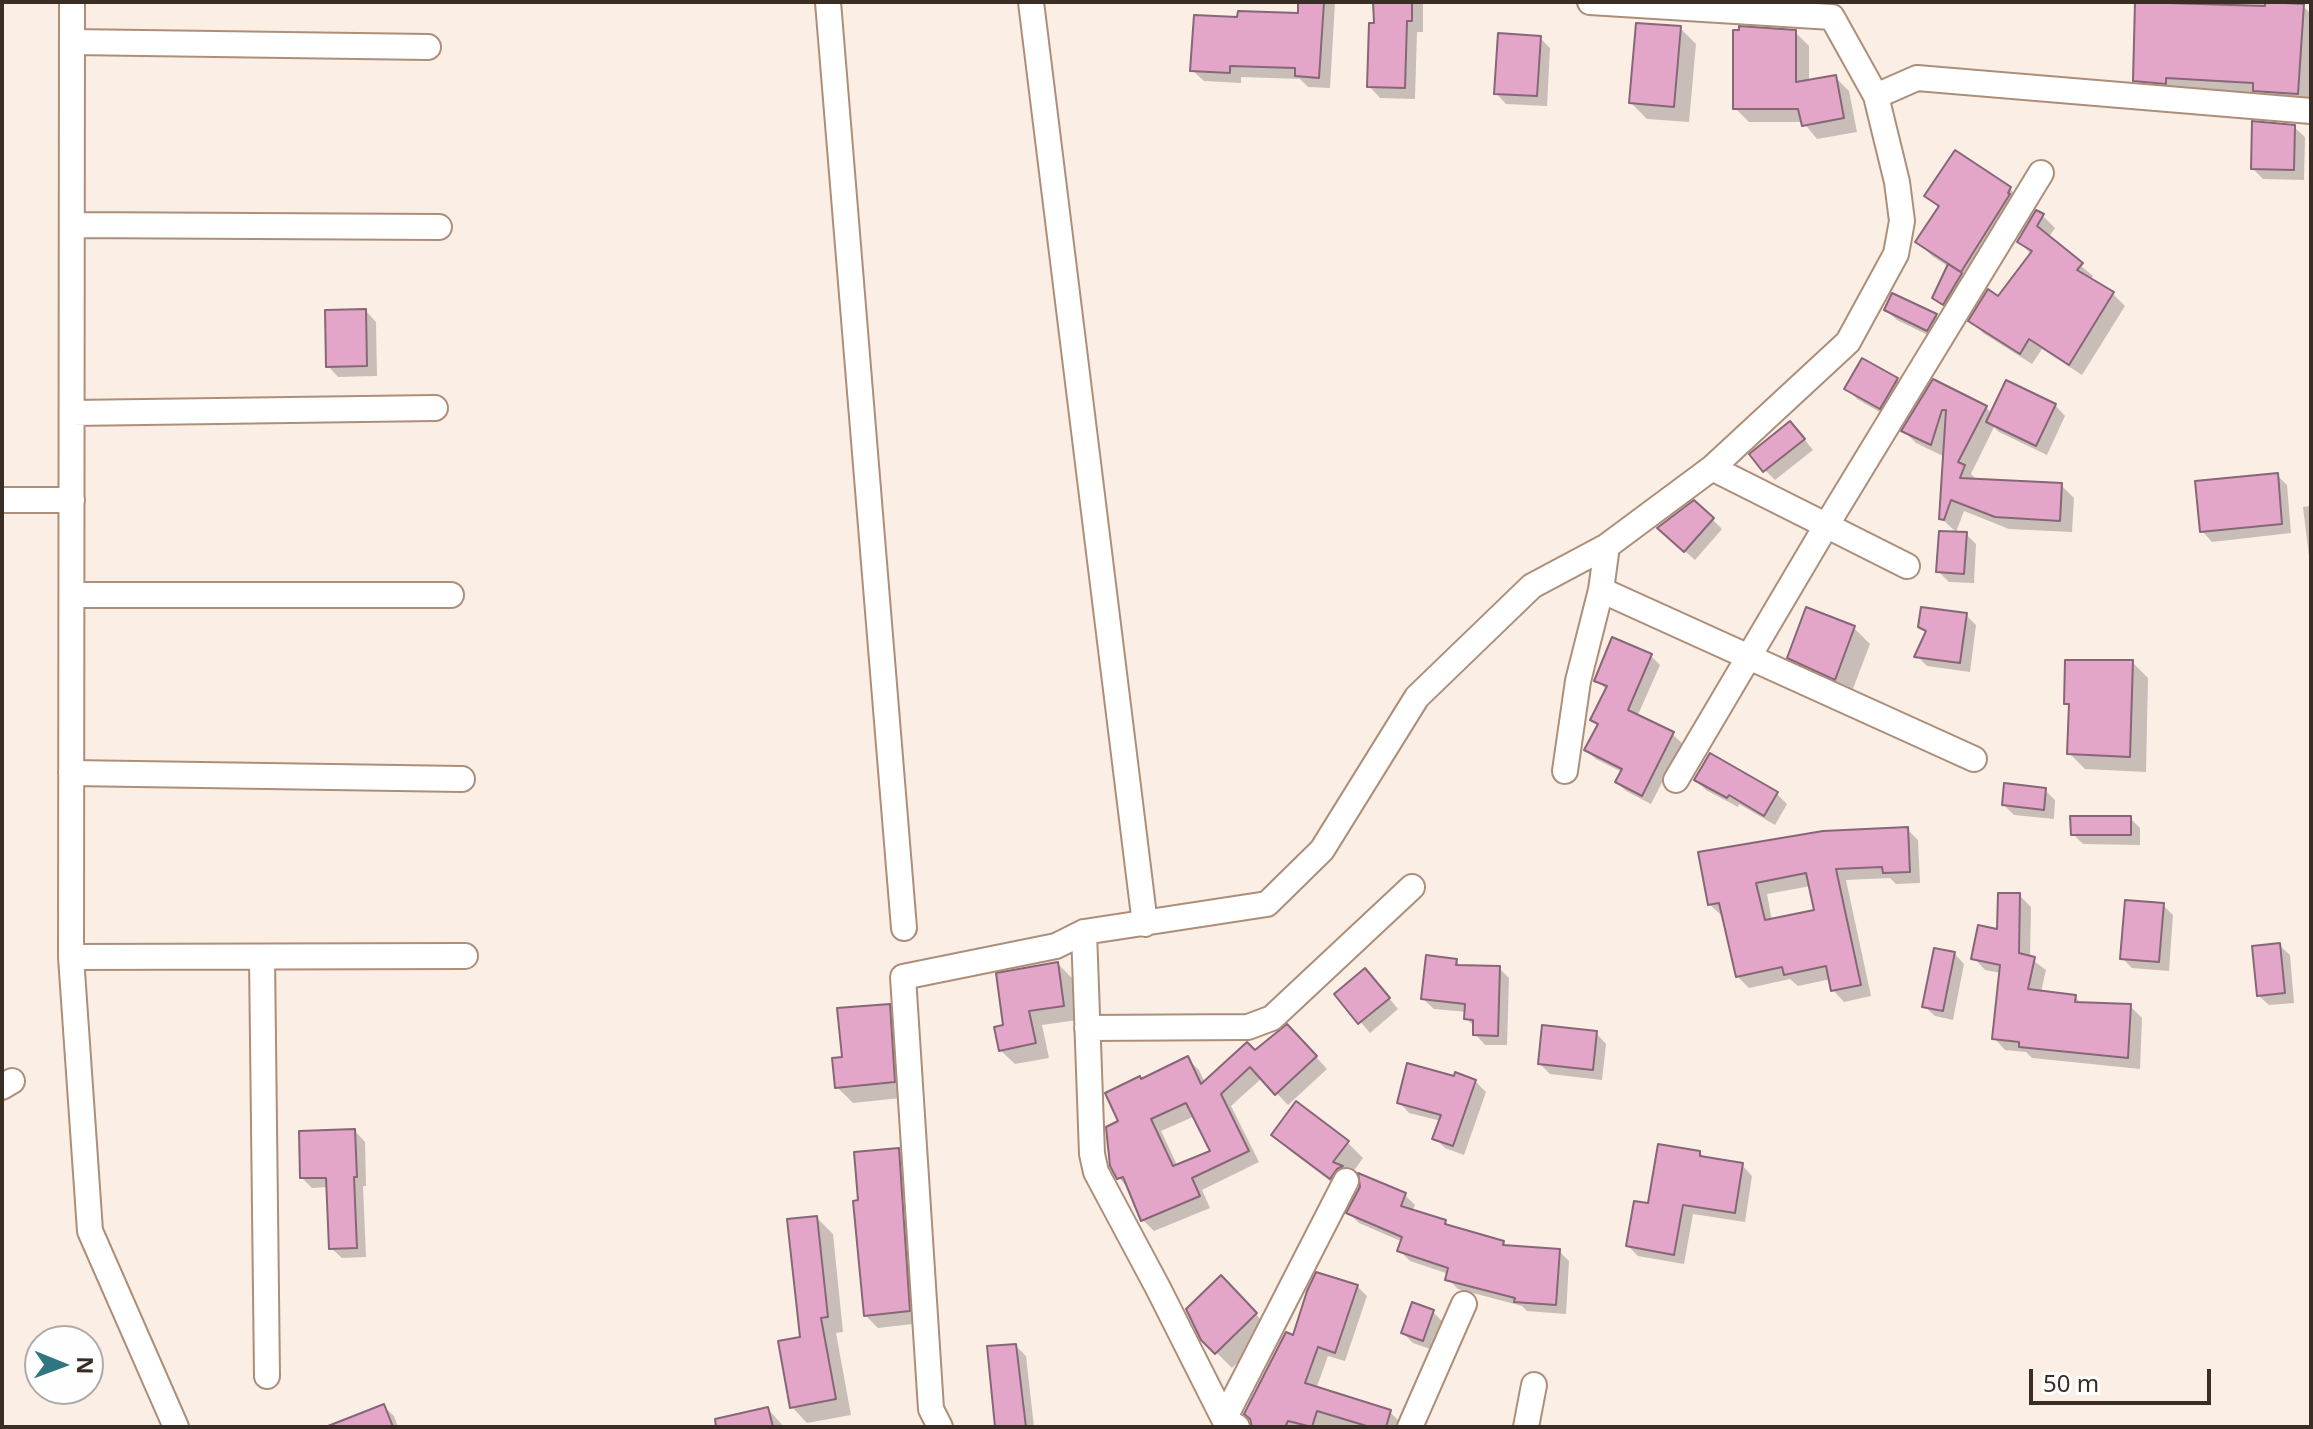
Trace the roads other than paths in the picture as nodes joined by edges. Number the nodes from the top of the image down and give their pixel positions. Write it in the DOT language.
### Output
graph roads {
  1 [pos="72,2"];
  2 [pos="828,2"];
  3 [pos="1031,2"];
  4 [pos="1590,2"];
  5 [pos="72,42"];
  6 [pos="428,47"];
  7 [pos="1876,96"];
  8 [pos="2311,111"];
  9 [pos="2041,173"];
  10 [pos="72,225"];
  11 [pos="439,227"];
  12 [pos="435,408"];
  13 [pos="72,413"];
  14 [pos="1712,468"];
  15 [pos="2,500"];
  16 [pos="72,500"];
  17 [pos="1826,526"];
  18 [pos="1607,546"];
  19 [pos="1907,566"];
  20 [pos="1601,590"];
  21 [pos="72,595"];
  22 [pos="451,595"];
  23 [pos="1750,656"];
  24 [pos="1974,759"];
  25 [pos="1565,771"];
  26 [pos="71,773"];
  27 [pos="462,779"];
  28 [pos="1676,780"];
  29 [pos="1412,887"];
  30 [pos="1145,924"];
  31 [pos="904,928"];
  32 [pos="1084,932"];
  33 [pos="465,956"];
  34 [pos="71,957"];
  35 [pos="262,957"];
  36 [pos="1087,1028"];
  37 [pos="1346,1181"];
  38 [pos="1464,1304"];
  39 [pos="267,1376"];
  40 [pos="1534,1385"];
  41 [pos="1230,1423"];
  42 [pos="176,1427"];
  43 [pos="940,1427"];
  44 [pos="1410,1427"];
  45 [pos="1526,1427"];
  1 -- 5 [label="street"];
  2 -- 31 [label="street"];
  3 -- 30 [label="street"];
  4 -- 7 [label="street"];
  5 -- 6 [label="street"];
  5 -- 10 [label="street"];
  7 -- 8 [label="street"];
  7 -- 14 [label="street"];
  9 -- 17 [label="street"];
  10 -- 11 [label="street"];
  10 -- 13 [label="street"];
  12 -- 13 [label="street"];
  13 -- 16 [label="street"];
  14 -- 17 [label="street"];
  14 -- 18 [label="street"];
  15 -- 16 [label="street"];
  16 -- 21 [label="street"];
  17 -- 19 [label="street"];
  17 -- 23 [label="street"];
  18 -- 20 [label="street"];
  18 -- 30 [label="street"];
  20 -- 23 [label="street"];
  20 -- 25 [label="street"];
  21 -- 22 [label="street"];
  21 -- 26 [label="street"];
  23 -- 24 [label="street"];
  23 -- 28 [label="street"];
  26 -- 27 [label="street"];
  26 -- 34 [label="street"];
  29 -- 36 [label="street"];
  30 -- 32 [label="street"];
  32 -- 36 [label="street"];
  32 -- 43 [label="street"];
  33 -- 35 [label="street"];
  34 -- 35 [label="street"];
  34 -- 42 [label="street"];
  35 -- 39 [label="street"];
  36 -- 41 [label="street"];
  37 -- 41 [label="street"];
  38 -- 44 [label="street"];
  40 -- 45 [label="street"];
}
